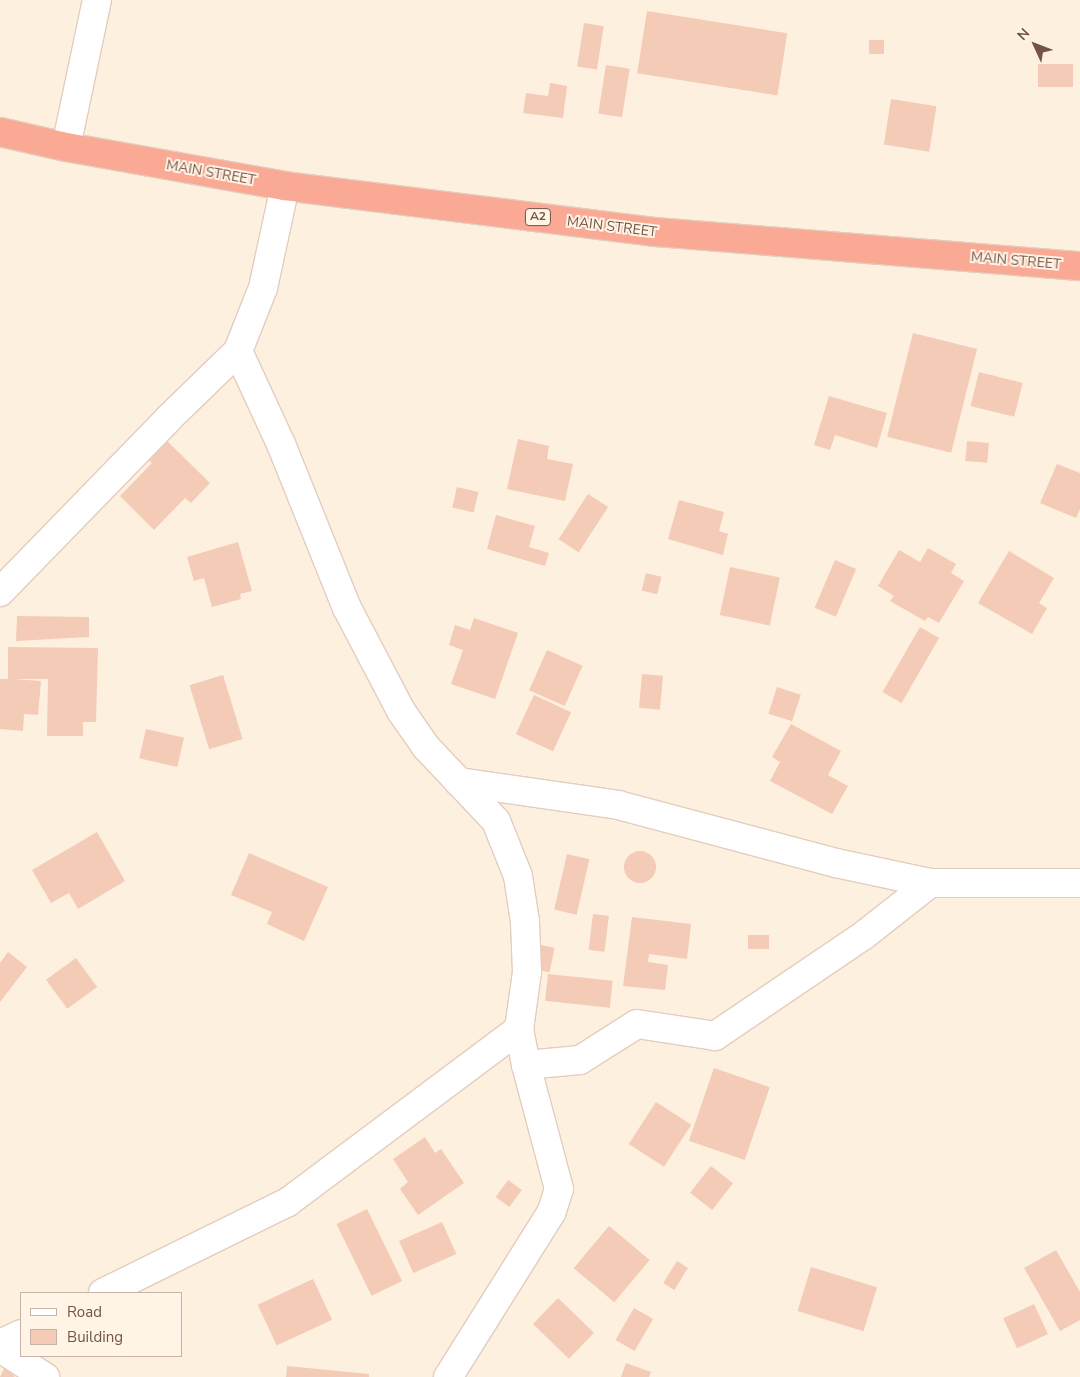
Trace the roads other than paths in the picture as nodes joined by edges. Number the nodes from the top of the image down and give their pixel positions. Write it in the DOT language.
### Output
graph roads {
  1 [pos="97,0"];
  2 [pos="0,132"];
  3 [pos="66,148"];
  4 [pos="285,186"];
  5 [pos="1080,266"];
  6 [pos="238,351"];
  7 [pos="0,592"];
  8 [pos="459,782"];
  9 [pos="930,883"];
  10 [pos="1080,883"];
  11 [pos="519,1029"];
  12 [pos="526,1065"];
  13 [pos="105,1292"];
  14 [pos="20,1334"];
  15 [pos="0,1344"];
  16 [pos="0,1348"];
  17 [pos="45,1377"];
  18 [pos="448,1377"];
  1 -- 3 [label="street"];
  2 -- 3 [label="highway, MAIN STREET / A2"];
  3 -- 4 [label="highway, MAIN STREET / A2"];
  4 -- 5 [label="highway, MAIN STREET / A2"];
  4 -- 6 [label="street"];
  6 -- 7 [label="street"];
  6 -- 8 [label="street"];
  8 -- 9 [label="street"];
  8 -- 11 [label="street"];
  9 -- 10 [label="street"];
  9 -- 12 [label="street"];
  11 -- 12 [label="street"];
  11 -- 13 [label="street"];
  12 -- 18 [label="street"];
  14 -- 15 [label="street"];
  16 -- 17 [label="street"];
}
